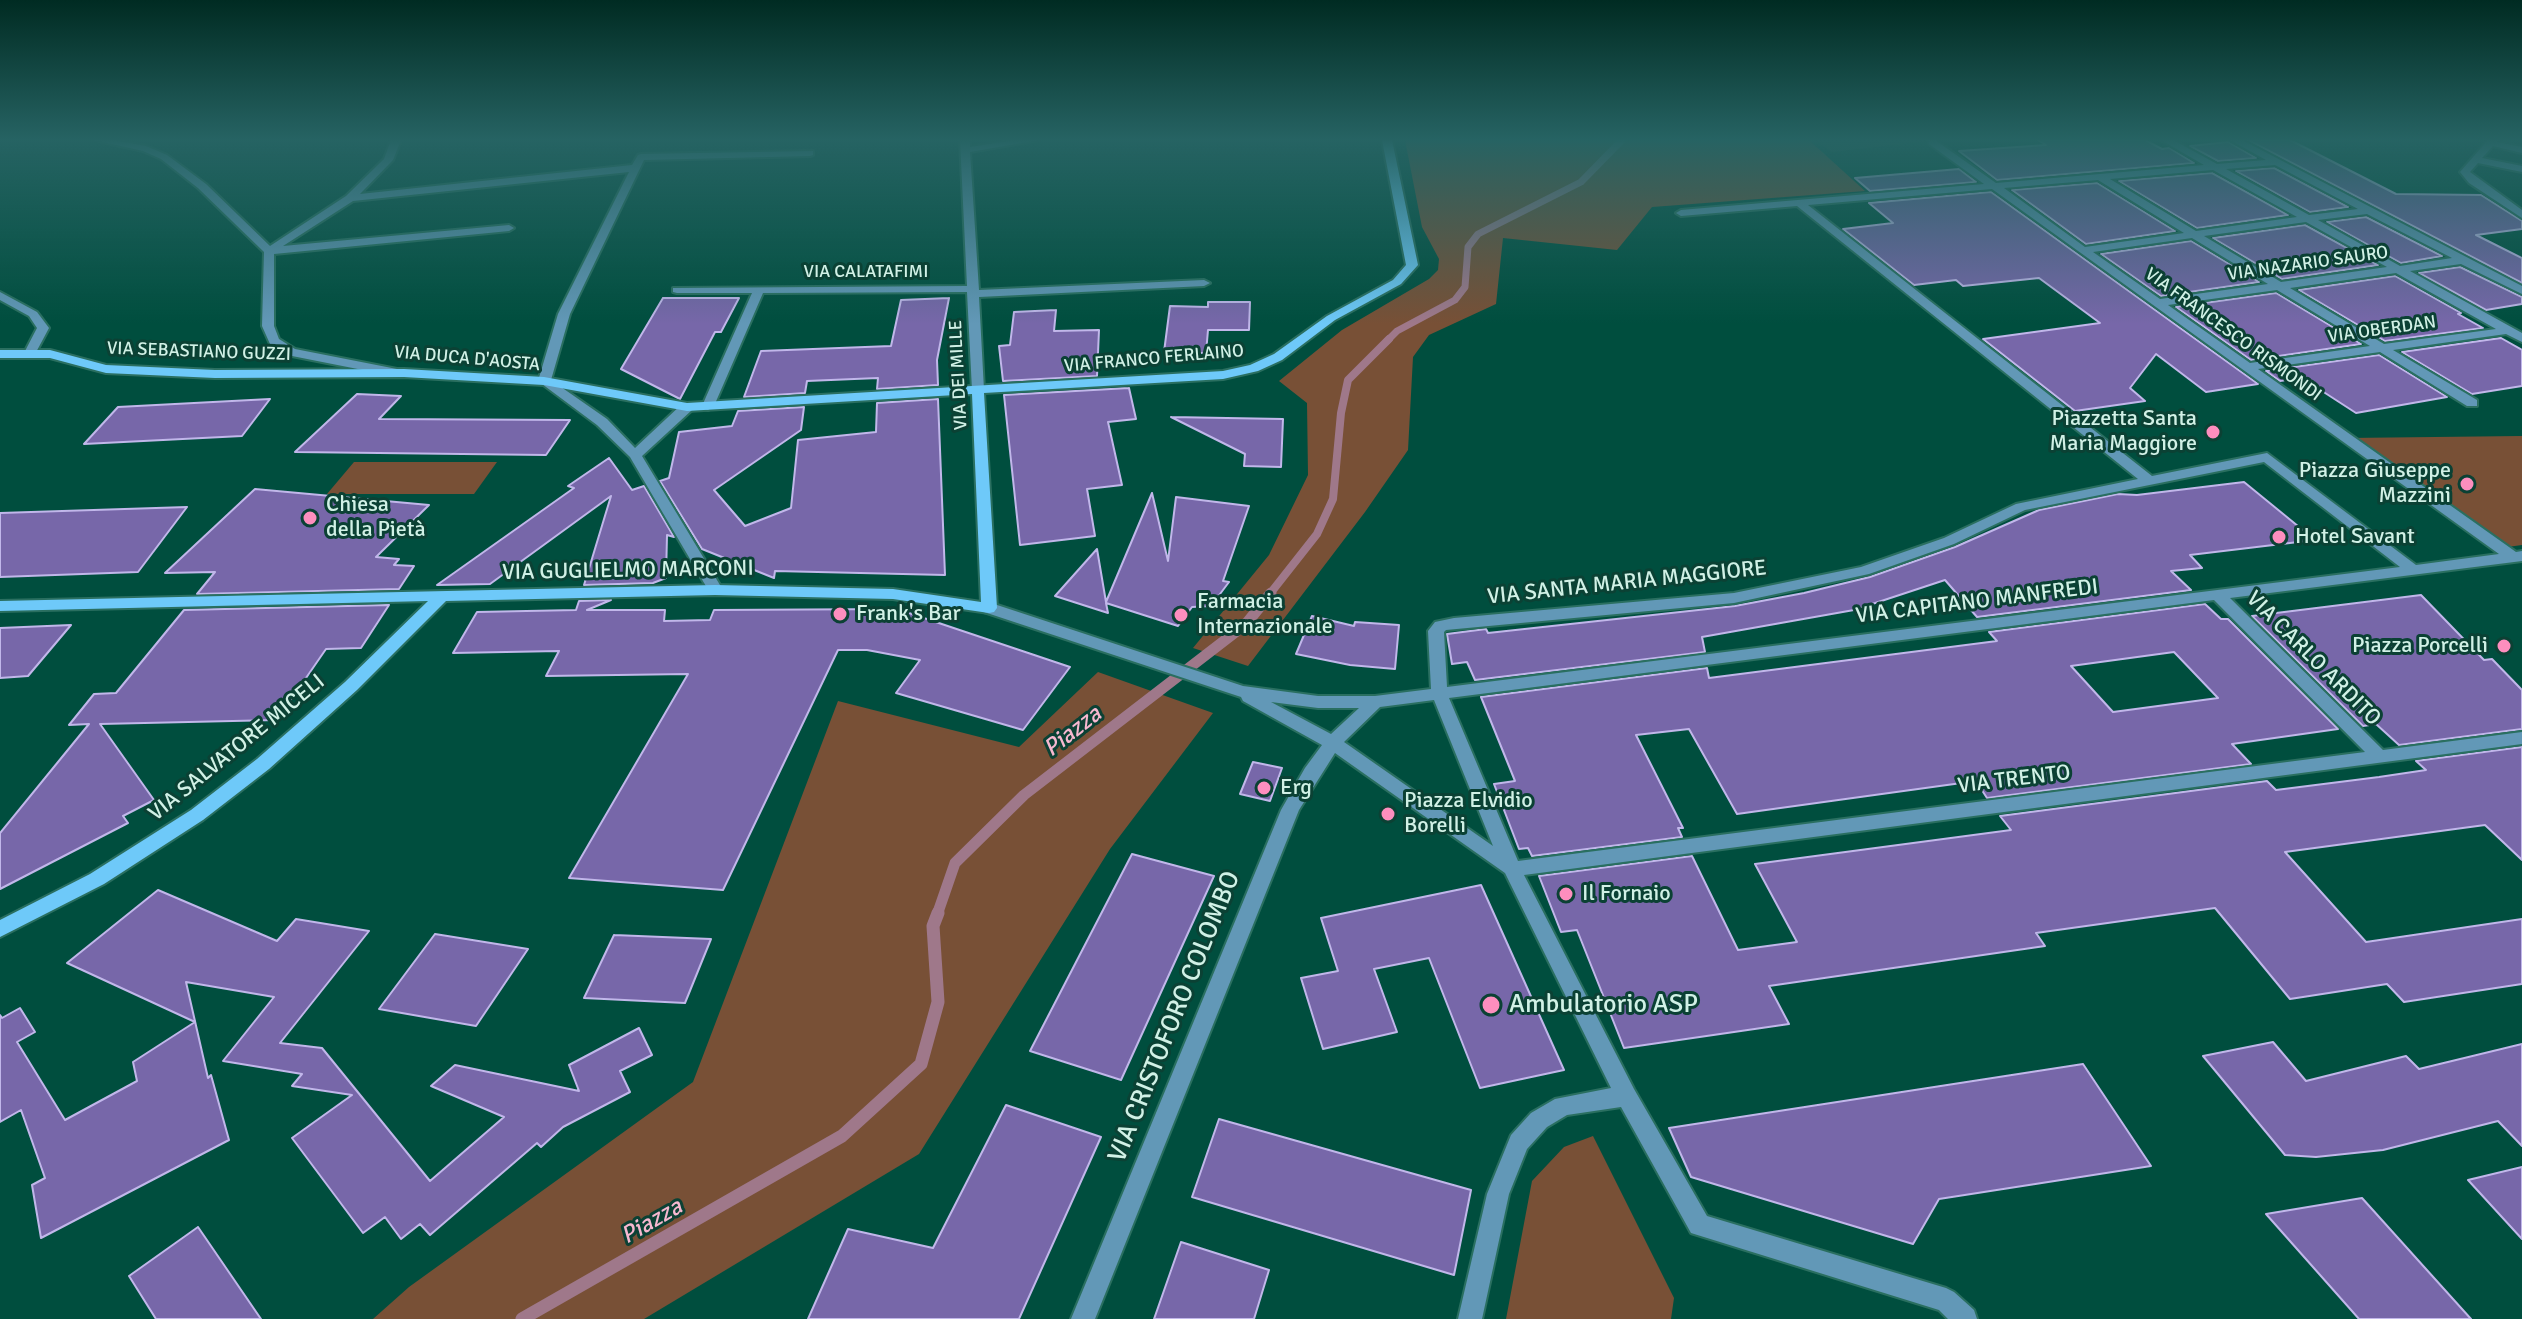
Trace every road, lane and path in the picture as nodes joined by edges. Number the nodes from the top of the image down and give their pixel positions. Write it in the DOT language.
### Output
graph roads {
  1 [pos="218,202"];
  2 [pos="345,202"];
  3 [pos="619,202"];
  4 [pos="969,202"];
  5 [pos="1399,202"];
  6 [pos="1816,202"];
  7 [pos="2016,202"];
  8 [pos="2140,202"];
  9 [pos="2277,202"];
  10 [pos="2354,202"];
  11 [pos="2503,202"];
  12 [pos="1799,203"];
  13 [pos="2370,210"];
  14 [pos="1681,213"];
  15 [pos="2522,215"];
  16 [pos="2308,219"];
  17 [pos="509,228"];
  18 [pos="2196,235"];
  19 [pos="2084,250"];
  20 [pos="269,251"];
  21 [pos="2463,260"];
  22 [pos="2399,269"];
  23 [pos="1204,283"];
  24 [pos="2281,286"];
  25 [pos="677,290"];
  26 [pos="759,290"];
  27 [pos="2522,291"];
  28 [pos="973,292"];
  29 [pos="0,295"];
  30 [pos="2158,303"];
  31 [pos="2515,330"];
  32 [pos="2522,338"];
  33 [pos="2384,349"];
  34 [pos="30,353"];
  35 [pos="0,354"];
  36 [pos="2248,367"];
  37 [pos="398,373"];
  38 [pos="544,381"];
  39 [pos="978,390"];
  40 [pos="2472,403"];
  41 [pos="708,406"];
  42 [pos="687,407"];
  43 [pos="635,455"];
  44 [pos="2147,479"];
  45 [pos="2518,556"];
  46 [pos="2411,568"];
  47 [pos="715,590"];
  48 [pos="2216,593"];
  49 [pos="441,597"];
  50 [pos="0,606"];
  51 [pos="989,608"];
  52 [pos="1242,692"];
  53 [pos="1439,693"];
  54 [pos="1375,702"];
  55 [pos="2522,738"];
  56 [pos="1333,743"];
  57 [pos="2380,757"];
  58 [pos="1512,869"];
  59 [pos="0,929"];
  60 [pos="1626,1096"];
  61 [pos="1083,1319"];
  62 [pos="1470,1319"];
  63 [pos="1965,1319"];
  1 -- 20 [label="street"];
  2 -- 20 [label="street"];
  3 -- 38 [label="street"];
  4 -- 28 [label="street, VIA DEI MILLE"];
  5 -- 39 [label="main road, VIA FRANCO FERLAINO"];
  6 -- 12 [label="street"];
  7 -- 19 [label="street, VIA FRANCESCO RISMONDI"];
  8 -- 18 [label="street"];
  9 -- 16 [label="street"];
  10 -- 13 [label="street"];
  11 -- 15 [label="street"];
  12 -- 14 [label="street"];
  12 -- 44 [label="street"];
  13 -- 16 [label="street"];
  13 -- 21 [label="street"];
  16 -- 18 [label="street"];
  16 -- 22 [label="street"];
  17 -- 20 [label="street"];
  18 -- 19 [label="street"];
  18 -- 24 [label="street"];
  19 -- 30 [label="street, VIA FRANCESCO RISMONDI"];
  20 -- 37 [label="street, VIA DUCA D'AOSTA"];
  21 -- 22 [label="street, VIA NAZARIO SAURO"];
  21 -- 27 [label="street"];
  22 -- 24 [label="street, VIA NAZARIO SAURO"];
  22 -- 31 [label="street"];
  23 -- 28 [label="street, VIA CALATAFIMI"];
  24 -- 30 [label="street, VIA NAZARIO SAURO"];
  24 -- 33 [label="street"];
  25 -- 26 [label="street, VIA CALATAFIMI"];
  26 -- 28 [label="street, VIA CALATAFIMI"];
  26 -- 41 [label="street"];
  28 -- 39 [label="street, VIA DEI MILLE"];
  29 -- 34 [label="street"];
  30 -- 36 [label="street, VIA FRANCESCO RISMONDI"];
  31 -- 32 [label="street"];
  31 -- 33 [label="street, VIA OBERDAN"];
  33 -- 36 [label="street, VIA OBERDAN"];
  33 -- 40 [label="street"];
  34 -- 35 [label="main road, VIA SEBASTIANO GUZZI"];
  34 -- 37 [label="main road, VIA SEBASTIANO GUZZI"];
  36 -- 45 [label="street, VIA FRANCESCO RISMONDI"];
  37 -- 38 [label="main road, VIA DUCA D'AOSTA"];
  38 -- 42 [label="main road"];
  38 -- 43 [label="street, VIA DUCA D'AOSTA"];
  39 -- 41 [label="main road"];
  39 -- 51 [label="main road, VIA DEI MILLE"];
  41 -- 42 [label="main road"];
  42 -- 43 [label="street"];
  43 -- 47 [label="street, VIA DUCA D'AOSTA"];
  44 -- 46 [label="street"];
  44 -- 53 [label="street, VIA SANTA MARIA MAGGIORE"];
  45 -- 46 [label="street, VIA CAPITANO MANFREDI"];
  46 -- 48 [label="street, VIA CAPITANO MANFREDI"];
  47 -- 49 [label="main road, VIA GUGLIELMO MARCONI"];
  47 -- 51 [label="main road, VIA GUGLIELMO MARCONI"];
  48 -- 53 [label="street, VIA CAPITANO MANFREDI"];
  48 -- 57 [label="street, VIA CARLO ARDITO"];
  49 -- 50 [label="main road, VIA GUGLIELMO MARCONI"];
  49 -- 59 [label="main road, VIA SALVATORE MICELI"];
  51 -- 52 [label="street, VIA GUGLIELMO MARCONI"];
  52 -- 54 [label="street"];
  52 -- 56 [label="street"];
  53 -- 54 [label="street"];
  53 -- 58 [label="street"];
  54 -- 56 [label="street"];
  55 -- 57 [label="street, VIA TRENTO"];
  56 -- 58 [label="street"];
  56 -- 61 [label="street, VIA CRISTOFORO COLOMBO"];
  57 -- 58 [label="street, VIA TRENTO"];
  58 -- 60 [label="street"];
  60 -- 62 [label="street"];
  60 -- 63 [label="street"];
}
